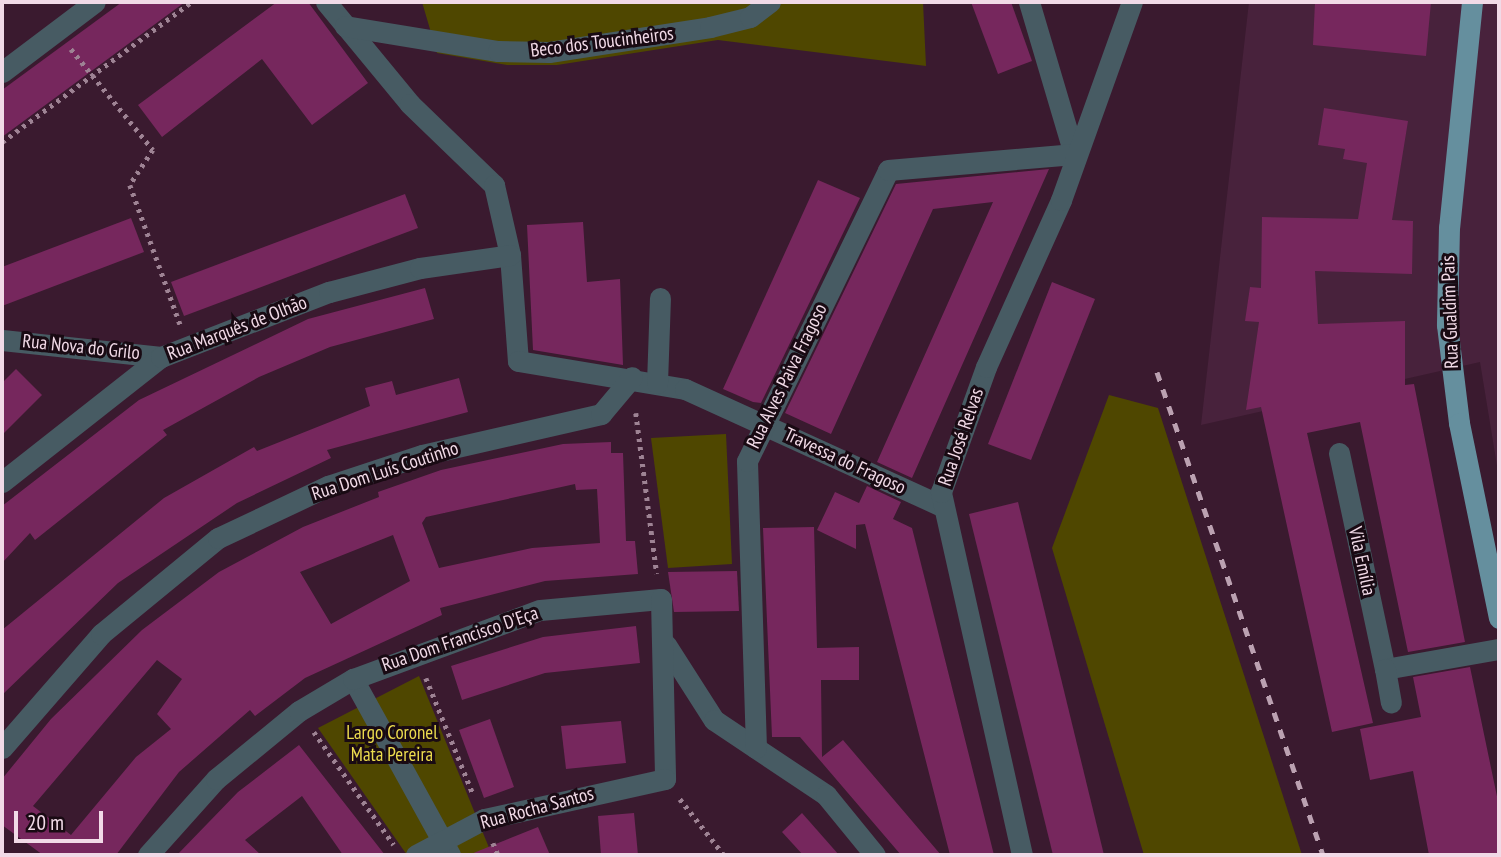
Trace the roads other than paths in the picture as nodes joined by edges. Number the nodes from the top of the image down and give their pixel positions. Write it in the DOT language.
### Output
graph roads {
  1 [pos="95,2"];
  2 [pos="326,2"];
  3 [pos="770,2"];
  4 [pos="1029,2"];
  5 [pos="1132,2"];
  6 [pos="1472,2"];
  7 [pos="345,26"];
  8 [pos="2,72"];
  9 [pos="1074,154"];
  10 [pos="509,255"];
  11 [pos="660,298"];
  12 [pos="2,340"];
  13 [pos="161,357"];
  14 [pos="632,377"];
  15 [pos="657,383"];
  16 [pos="764,423"];
  17 [pos="1339,453"];
  18 [pos="2,482"];
  19 [pos="940,505"];
  20 [pos="1499,618"];
  21 [pos="667,645"];
  22 [pos="1499,649"];
  23 [pos="1385,669"];
  24 [pos="353,679"];
  25 [pos="1391,702"];
  26 [pos="2,748"];
  27 [pos="756,748"];
  28 [pos="446,848"];
  29 [pos="148,855"];
  30 [pos="416,855"];
  31 [pos="875,855"];
  32 [pos="1022,855"];
  1 -- 8 [label="street"];
  2 -- 7 [label="street"];
  3 -- 7 [label="street, Beco dos Toucinheiros"];
  4 -- 9 [label="street"];
  5 -- 9 [label="street"];
  6 -- 20 [label="main road, Rua Gualdim Pais"];
  7 -- 10 [label="street"];
  9 -- 16 [label="street, Rua Alves Paiva Fragoso"];
  9 -- 19 [label="street, Rua José Relvas"];
  10 -- 13 [label="street, Rua Marquês de Olhão"];
  10 -- 14 [label="street, Travessa do Fragoso"];
  11 -- 15 [label="street"];
  12 -- 13 [label="street, Rua Nova do Grilo"];
  13 -- 18 [label="street, Rua Marquês de Olhão"];
  14 -- 15 [label="street, Travessa do Fragoso"];
  14 -- 26 [label="street, Rua Dom Luís Coutinho"];
  15 -- 16 [label="street, Travessa do Fragoso"];
  16 -- 19 [label="street, Travessa do Fragoso"];
  16 -- 27 [label="street, Rua Alves Paiva Fragoso"];
  17 -- 23 [label="street, Vila Emília"];
  19 -- 32 [label="street, Rua José Relvas"];
  21 -- 24 [label="street, Rua Dom Francisco D'Eça"];
  21 -- 27 [label="street"];
  21 -- 28 [label="street, Rua Rocha Santos"];
  22 -- 23 [label="street"];
  23 -- 25 [label="street, Vila Emília"];
  24 -- 28 [label="street"];
  24 -- 29 [label="street, Rua Dom Francisco D'Eça"];
  27 -- 31 [label="street"];
  28 -- 30 [label="street, Rua Rocha Santos"];
}
